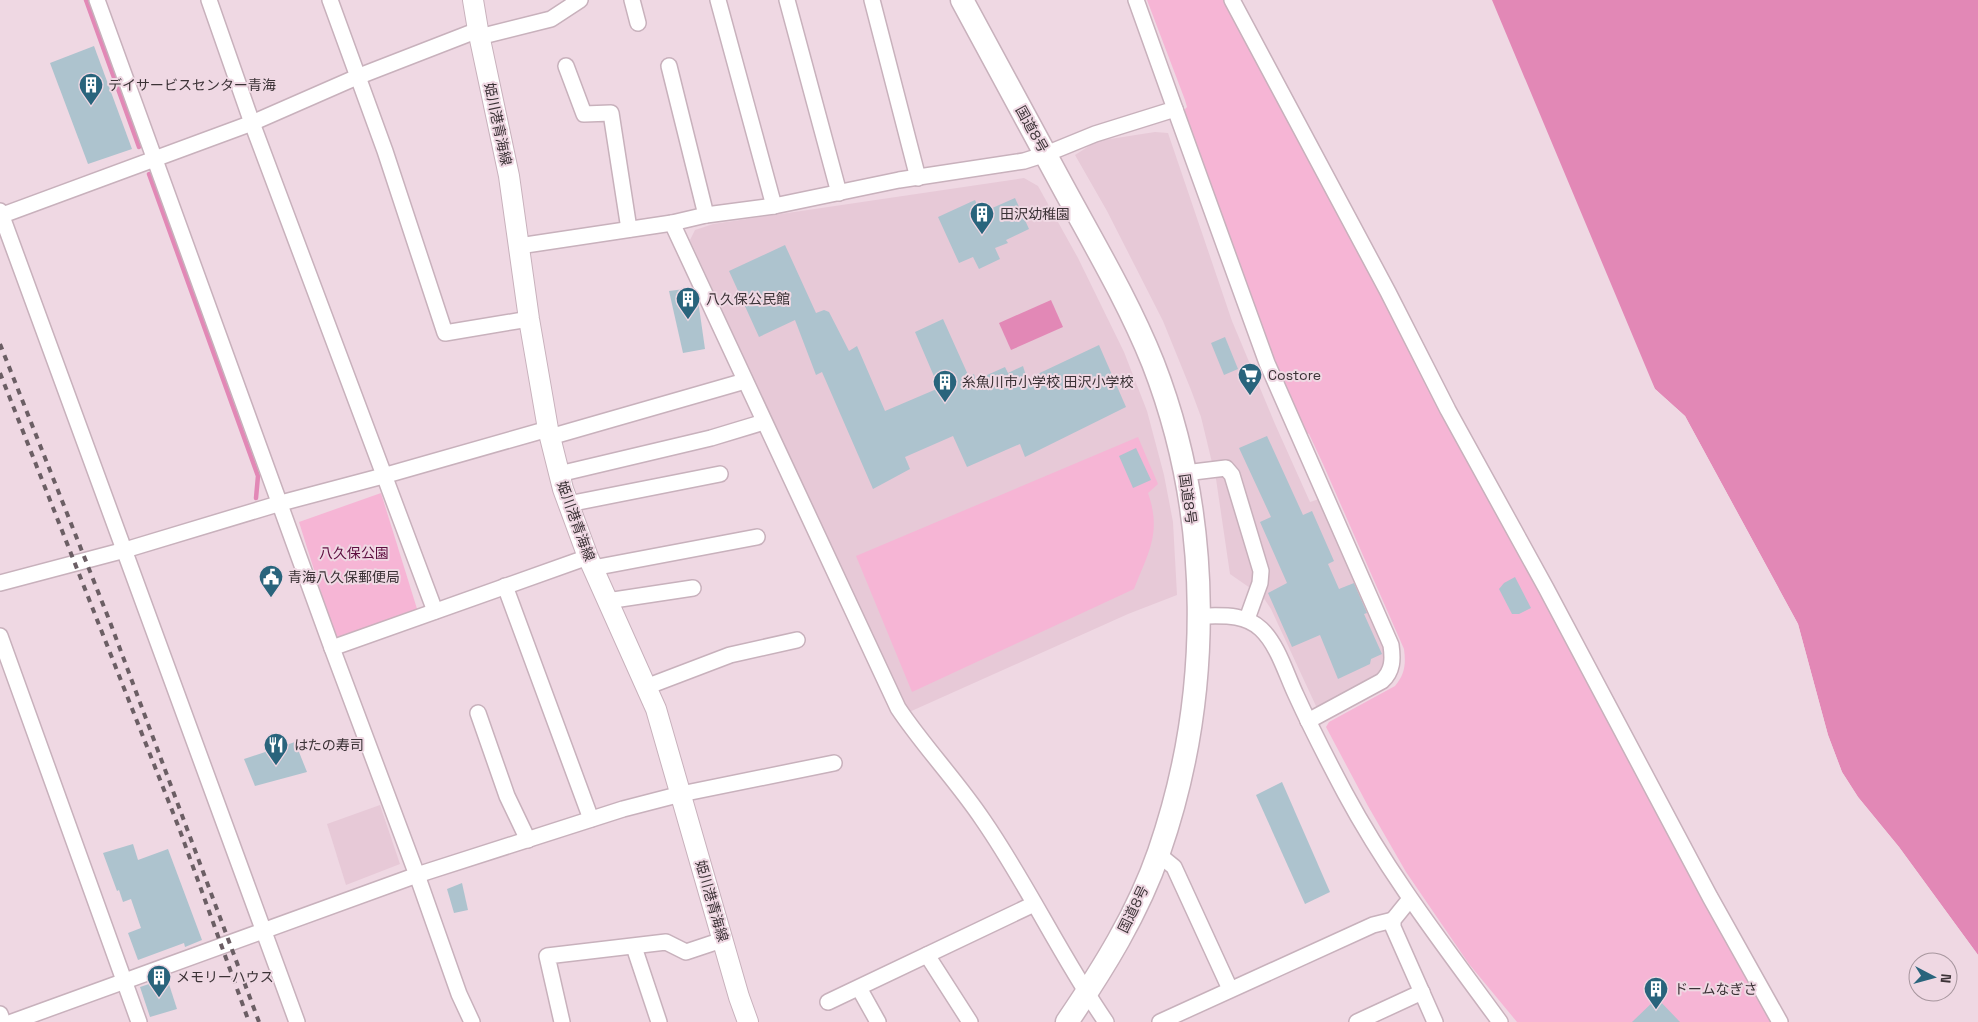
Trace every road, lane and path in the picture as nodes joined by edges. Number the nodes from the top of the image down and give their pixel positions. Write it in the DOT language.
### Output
graph roads {
  1 [pos="97,0"];
  2 [pos="209,0"];
  3 [pos="330,0"];
  4 [pos="473,0"];
  5 [pos="580,0"];
  6 [pos="632,0"];
  7 [pos="718,0"];
  8 [pos="787,0"];
  9 [pos="872,0"];
  10 [pos="962,0"];
  11 [pos="1136,0"];
  12 [pos="1232,0"];
  13 [pos="638,23"];
  14 [pos="478,34"];
  15 [pos="566,66"];
  16 [pos="668,66"];
  17 [pos="357,77"];
  18 [pos="1175,109"];
  19 [pos="252,123"];
  20 [pos="1046,154"];
  21 [pos="156,157"];
  22 [pos="918,178"];
  23 [pos="840,193"];
  24 [pos="774,206"];
  25 [pos="0,214"];
  26 [pos="706,215"];
  27 [pos="672,223"];
  28 [pos="629,230"];
  29 [pos="519,246"];
  30 [pos="529,319"];
  31 [pos="745,382"];
  32 [pos="764,422"];
  33 [pos="549,433"];
  34 [pos="1185,473"];
  35 [pos="559,474"];
  36 [pos="720,474"];
  37 [pos="383,476"];
  38 [pos="281,503"];
  39 [pos="568,504"];
  40 [pos="757,537"];
  41 [pos="125,550"];
  42 [pos="590,562"];
  43 [pos="0,583"];
  44 [pos="506,586"];
  45 [pos="693,588"];
  46 [pos="607,601"];
  47 [pos="435,612"];
  48 [pos="1200,616"];
  49 [pos="1246,619"];
  50 [pos="0,636"];
  51 [pos="797,640"];
  52 [pos="332,648"];
  53 [pos="646,688"];
  54 [pos="478,713"];
  55 [pos="1308,721"];
  56 [pos="834,763"];
  57 [pos="681,794"];
  58 [pos="591,820"];
  59 [pos="528,840"];
  60 [pos="1158,854"];
  61 [pos="417,875"];
  62 [pos="1410,899"];
  63 [pos="1034,904"];
  64 [pos="1394,920"];
  65 [pos="263,930"];
  66 [pos="722,940"];
  67 [pos="634,947"];
  68 [pos="927,955"];
  69 [pos="124,980"];
  70 [pos="859,988"];
  71 [pos="1230,990"];
  72 [pos="1422,992"];
  73 [pos="1086,994"];
  74 [pos="828,1002"];
  75 [pos="0,1014"];
  76 [pos="3,1022"];
  77 [pos="12,1022"];
  78 [pos="140,1022"];
  79 [pos="297,1022"];
  80 [pos="472,1022"];
  81 [pos="562,1022"];
  82 [pos="659,1022"];
  83 [pos="748,1022"];
  84 [pos="878,1022"];
  85 [pos="970,1022"];
  86 [pos="1067,1022"];
  87 [pos="1106,1022"];
  88 [pos="1160,1022"];
  89 [pos="1357,1022"];
  90 [pos="1435,1022"];
  91 [pos="1500,1022"];
  92 [pos="1780,1022"];
  1 -- 21 [label="street"];
  2 -- 19 [label="street"];
  3 -- 17 [label="street"];
  4 -- 14 [label="main road, 姫川港青海線"];
  5 -- 14 [label="street"];
  6 -- 13 [label="street"];
  7 -- 24 [label="street"];
  8 -- 23 [label="street"];
  9 -- 22 [label="street"];
  10 -- 20 [label="highway, 国道8号"];
  11 -- 18 [label="street"];
  12 -- 92 [label="street"];
  14 -- 17 [label="street"];
  14 -- 29 [label="main road, 姫川港青海線"];
  15 -- 28 [label="street"];
  16 -- 26 [label="street"];
  17 -- 19 [label="street"];
  17 -- 30 [label="street"];
  18 -- 20 [label="street"];
  18 -- 55 [label="street"];
  19 -- 21 [label="street"];
  19 -- 37 [label="street"];
  20 -- 22 [label="street"];
  20 -- 34 [label="highway, 国道8号"];
  21 -- 25 [label="street"];
  21 -- 38 [label="street"];
  22 -- 23 [label="street"];
  23 -- 24 [label="street"];
  24 -- 26 [label="street"];
  25 -- 41 [label="street"];
  26 -- 27 [label="street"];
  27 -- 28 [label="street"];
  27 -- 31 [label="street"];
  28 -- 29 [label="street"];
  29 -- 30 [label="main road, 姫川港青海線"];
  30 -- 33 [label="main road, 姫川港青海線"];
  31 -- 32 [label="street"];
  31 -- 33 [label="street"];
  32 -- 35 [label="street"];
  32 -- 63 [label="street"];
  33 -- 35 [label="main road, 姫川港青海線"];
  33 -- 37 [label="street"];
  34 -- 48 [label="highway, 国道8号"];
  34 -- 49 [label="street"];
  35 -- 39 [label="main road, 姫川港青海線"];
  36 -- 39 [label="street"];
  37 -- 38 [label="street"];
  37 -- 47 [label="street"];
  38 -- 41 [label="street"];
  38 -- 52 [label="street"];
  39 -- 42 [label="main road, 姫川港青海線"];
  40 -- 42 [label="street"];
  41 -- 43 [label="street"];
  41 -- 65 [label="street"];
  42 -- 44 [label="street"];
  42 -- 46 [label="main road, 姫川港青海線"];
  44 -- 47 [label="street"];
  44 -- 58 [label="street"];
  45 -- 46 [label="street"];
  46 -- 53 [label="main road, 姫川港青海線"];
  47 -- 52 [label="street"];
  48 -- 49 [label="street"];
  48 -- 60 [label="highway, 国道8号"];
  49 -- 55 [label="street"];
  50 -- 69 [label="street"];
  51 -- 53 [label="street"];
  52 -- 61 [label="street"];
  53 -- 57 [label="main road, 姫川港青海線"];
  54 -- 59 [label="street"];
  55 -- 62 [label="street"];
  56 -- 57 [label="street"];
  57 -- 58 [label="street"];
  57 -- 66 [label="main road, 姫川港青海線"];
  58 -- 59 [label="street"];
  59 -- 61 [label="street"];
  60 -- 71 [label="street"];
  60 -- 73 [label="highway, 国道8号"];
  61 -- 65 [label="street"];
  61 -- 80 [label="street"];
  62 -- 64 [label="street"];
  62 -- 91 [label="street"];
  63 -- 68 [label="street"];
  63 -- 73 [label="street"];
  64 -- 71 [label="street"];
  64 -- 72 [label="street"];
  65 -- 69 [label="street"];
  65 -- 79 [label="street"];
  66 -- 67 [label="street"];
  66 -- 83 [label="main road, 姫川港青海線"];
  67 -- 81 [label="street"];
  67 -- 82 [label="street"];
  68 -- 70 [label="street"];
  68 -- 85 [label="street"];
  69 -- 77 [label="street"];
  69 -- 78 [label="street"];
  70 -- 74 [label="street"];
  70 -- 84 [label="street"];
  71 -- 88 [label="street"];
  72 -- 89 [label="street"];
  72 -- 90 [label="street"];
  73 -- 86 [label="highway, 国道8号"];
  73 -- 87 [label="street"];
  75 -- 76 [label="street"];
}
